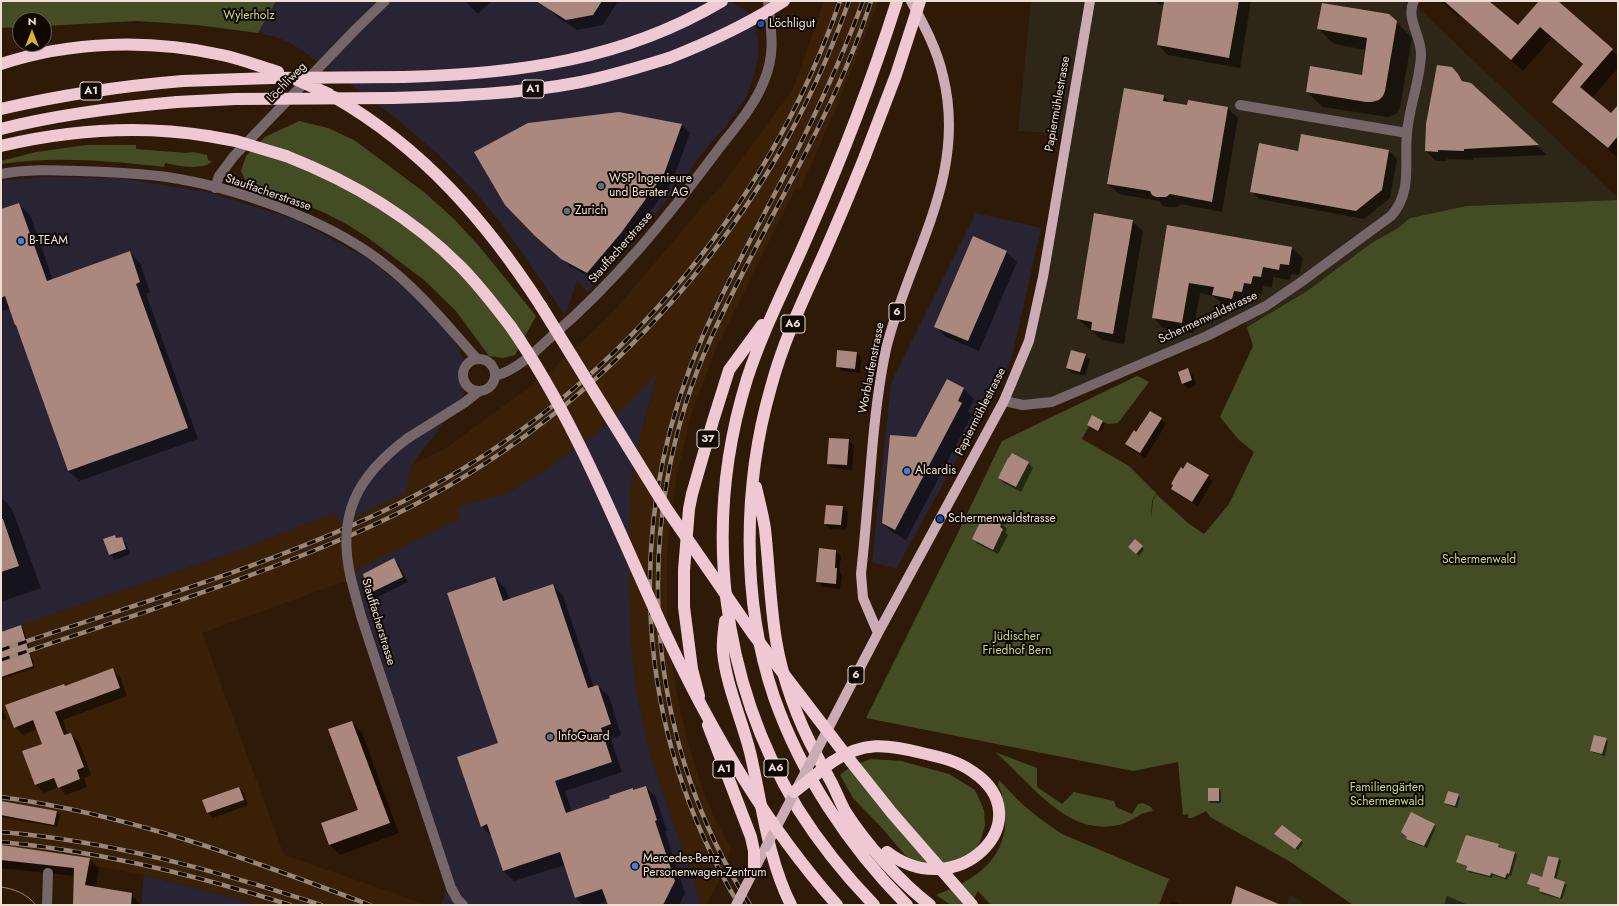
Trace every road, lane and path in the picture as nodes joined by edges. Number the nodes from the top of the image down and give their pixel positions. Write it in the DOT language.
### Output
graph roads {
  1 [pos="385,1"];
  2 [pos="722,1"];
  3 [pos="768,1"];
  4 [pos="784,1"];
  5 [pos="898,1"];
  6 [pos="911,1"];
  7 [pos="920,1"];
  8 [pos="1090,1"];
  9 [pos="1413,2"];
  10 [pos="1,64"];
  11 [pos="1240,105"];
  12 [pos="1,109"];
  13 [pos="1,129"];
  14 [pos="1407,133"];
  15 [pos="1,146"];
  16 [pos="1,174"];
  17 [pos="214,188"];
  18 [pos="776,306"];
  19 [pos="477,359"];
  20 [pos="495,376"];
  21 [pos="478,392"];
  22 [pos="1004,401"];
  23 [pos="753,472"];
  24 [pos="689,509"];
  25 [pos="726,606"];
  26 [pos="878,633"];
  27 [pos="832,784"];
  28 [pos="794,792"];
  29 [pos="48,873"];
  30 [pos="752,873"];
  31 [pos="47,905"];
  32 [pos="463,905"];
  33 [pos="736,905"];
  34 [pos="791,905"];
  35 [pos="837,905"];
  36 [pos="874,905"];
  37 [pos="907,905"];
  38 [pos="930,905"];
  39 [pos="972,905"];
  1 -- 17 [label="street, Löchliweg"];
  2 -- 12 [label="highway, A1, bridge"];
  3 -- 20 [label="street, Stauffacherstrasse"];
  4 -- 13 [label="highway, A1, bridge"];
  5 -- 18 [label="highway, A6"];
  6 -- 26 [label="main road, Worblaufenstrasse / 6"];
  7 -- 23 [label="highway, A6, bridge"];
  8 -- 22 [label="main road, Papiermühlestrasse"];
  9 -- 14 [label="street, Schermenwaldstrasse"];
  10 -- 39 [label="highway, bridge"];
  11 -- 14 [label="street"];
  14 -- 22 [label="street, Schermenwaldstrasse"];
  15 -- 35 [label="highway, bridge"];
  16 -- 17 [label="street, Stauffacherstrasse"];
  17 -- 19 [label="street, Stauffacherstrasse"];
  18 -- 24 [label="highway, 37"];
  18 -- 25 [label="highway, A6"];
  19 -- 20 [label="street, Stauffacherstrasse"];
  19 -- 21 [label="street"];
  20 -- 21 [label="street, Stauffacherstrasse"];
  21 -- 32 [label="street, Stauffacherstrasse, bridge"];
  22 -- 26 [label="main road, Papiermühlestrasse"];
  23 -- 27 [label="highway"];
  23 -- 37 [label="highway, A6"];
  24 -- 30 [label="highway, A1"];
  25 -- 34 [label="highway"];
  25 -- 36 [label="highway, A6"];
  26 -- 28 [label="main road, Papiermühlestrasse / 6, bridge"];
  27 -- 28 [label="highway, bridge"];
  27 -- 38 [label="highway"];
  28 -- 30 [label="main road, Papiermühlestrasse / 6, bridge"];
  29 -- 31 [label="street"];
  30 -- 33 [label="main road, Papiermühlestrasse / 6, bridge"];
}
